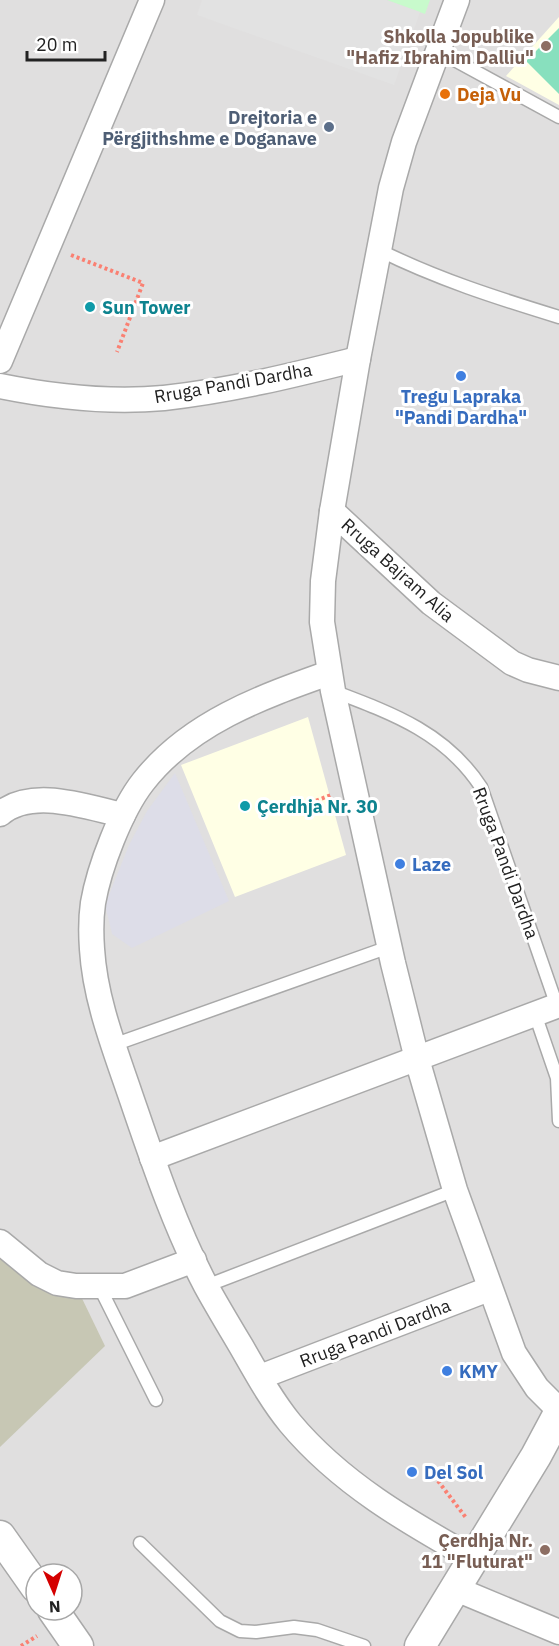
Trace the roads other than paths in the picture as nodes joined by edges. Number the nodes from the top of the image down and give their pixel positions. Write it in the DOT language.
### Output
graph roads {
  1 [pos="152,0"];
  2 [pos="457,0"];
  3 [pos="438,51"];
  4 [pos="559,117"];
  5 [pos="379,250"];
  6 [pos="559,317"];
  7 [pos="358,359"];
  8 [pos="0,361"];
  9 [pos="0,386"];
  10 [pos="332,511"];
  11 [pos="559,678"];
  12 [pos="331,682"];
  13 [pos="0,814"];
  14 [pos="123,814"];
  15 [pos="389,946"];
  16 [pos="550,1009"];
  17 [pos="113,1045"];
  18 [pos="417,1059"];
  19 [pos="559,1121"];
  20 [pos="152,1158"];
  21 [pos="455,1190"];
  22 [pos="0,1242"];
  23 [pos="194,1260"];
  24 [pos="206,1286"];
  25 [pos="100,1288"];
  26 [pos="489,1289"];
  27 [pos="260,1377"];
  28 [pos="156,1400"];
  29 [pos="559,1412"];
  30 [pos="0,1536"];
  31 [pos="140,1543"];
  32 [pos="474,1559"];
  33 [pos="24,1570"];
  34 [pos="456,1589"];
  35 [pos="61,1622"];
  36 [pos="559,1632"];
  37 [pos="78,1646"];
  38 [pos="364,1646"];
  39 [pos="420,1646"];
  1 -- 8 [label="street"];
  2 -- 3 [label="street"];
  3 -- 4 [label="lane"];
  3 -- 5 [label="street"];
  5 -- 6 [label="lane"];
  5 -- 7 [label="street"];
  7 -- 9 [label="street, Rruga Pandi Dardha"];
  7 -- 10 [label="street"];
  10 -- 11 [label="street, Rruga Bajram Alia"];
  10 -- 12 [label="street"];
  12 -- 14 [label="street"];
  12 -- 15 [label="street"];
  12 -- 16 [label="lane, Rruga Pandi Dardha"];
  13 -- 14 [label="street"];
  14 -- 17 [label="street"];
  15 -- 17 [label="lane"];
  15 -- 18 [label="street"];
  16 -- 18 [label="street"];
  16 -- 19 [label="lane, Rruga Pandi Dardha"];
  17 -- 20 [label="street"];
  18 -- 20 [label="street"];
  18 -- 21 [label="street"];
  20 -- 23 [label="street"];
  21 -- 24 [label="lane"];
  21 -- 26 [label="street"];
  22 -- 25 [label="street"];
  23 -- 24 [label="street"];
  23 -- 25 [label="street"];
  24 -- 27 [label="street"];
  25 -- 28 [label="lane"];
  26 -- 27 [label="street, Rruga Pandi Dardha"];
  26 -- 29 [label="street"];
  27 -- 32 [label="street"];
  29 -- 32 [label="street"];
  30 -- 33 [label="street"];
  31 -- 38 [label="lane"];
  32 -- 34 [label="street"];
  34 -- 36 [label="street"];
  34 -- 39 [label="street"];
  35 -- 37 [label="street"];
}
